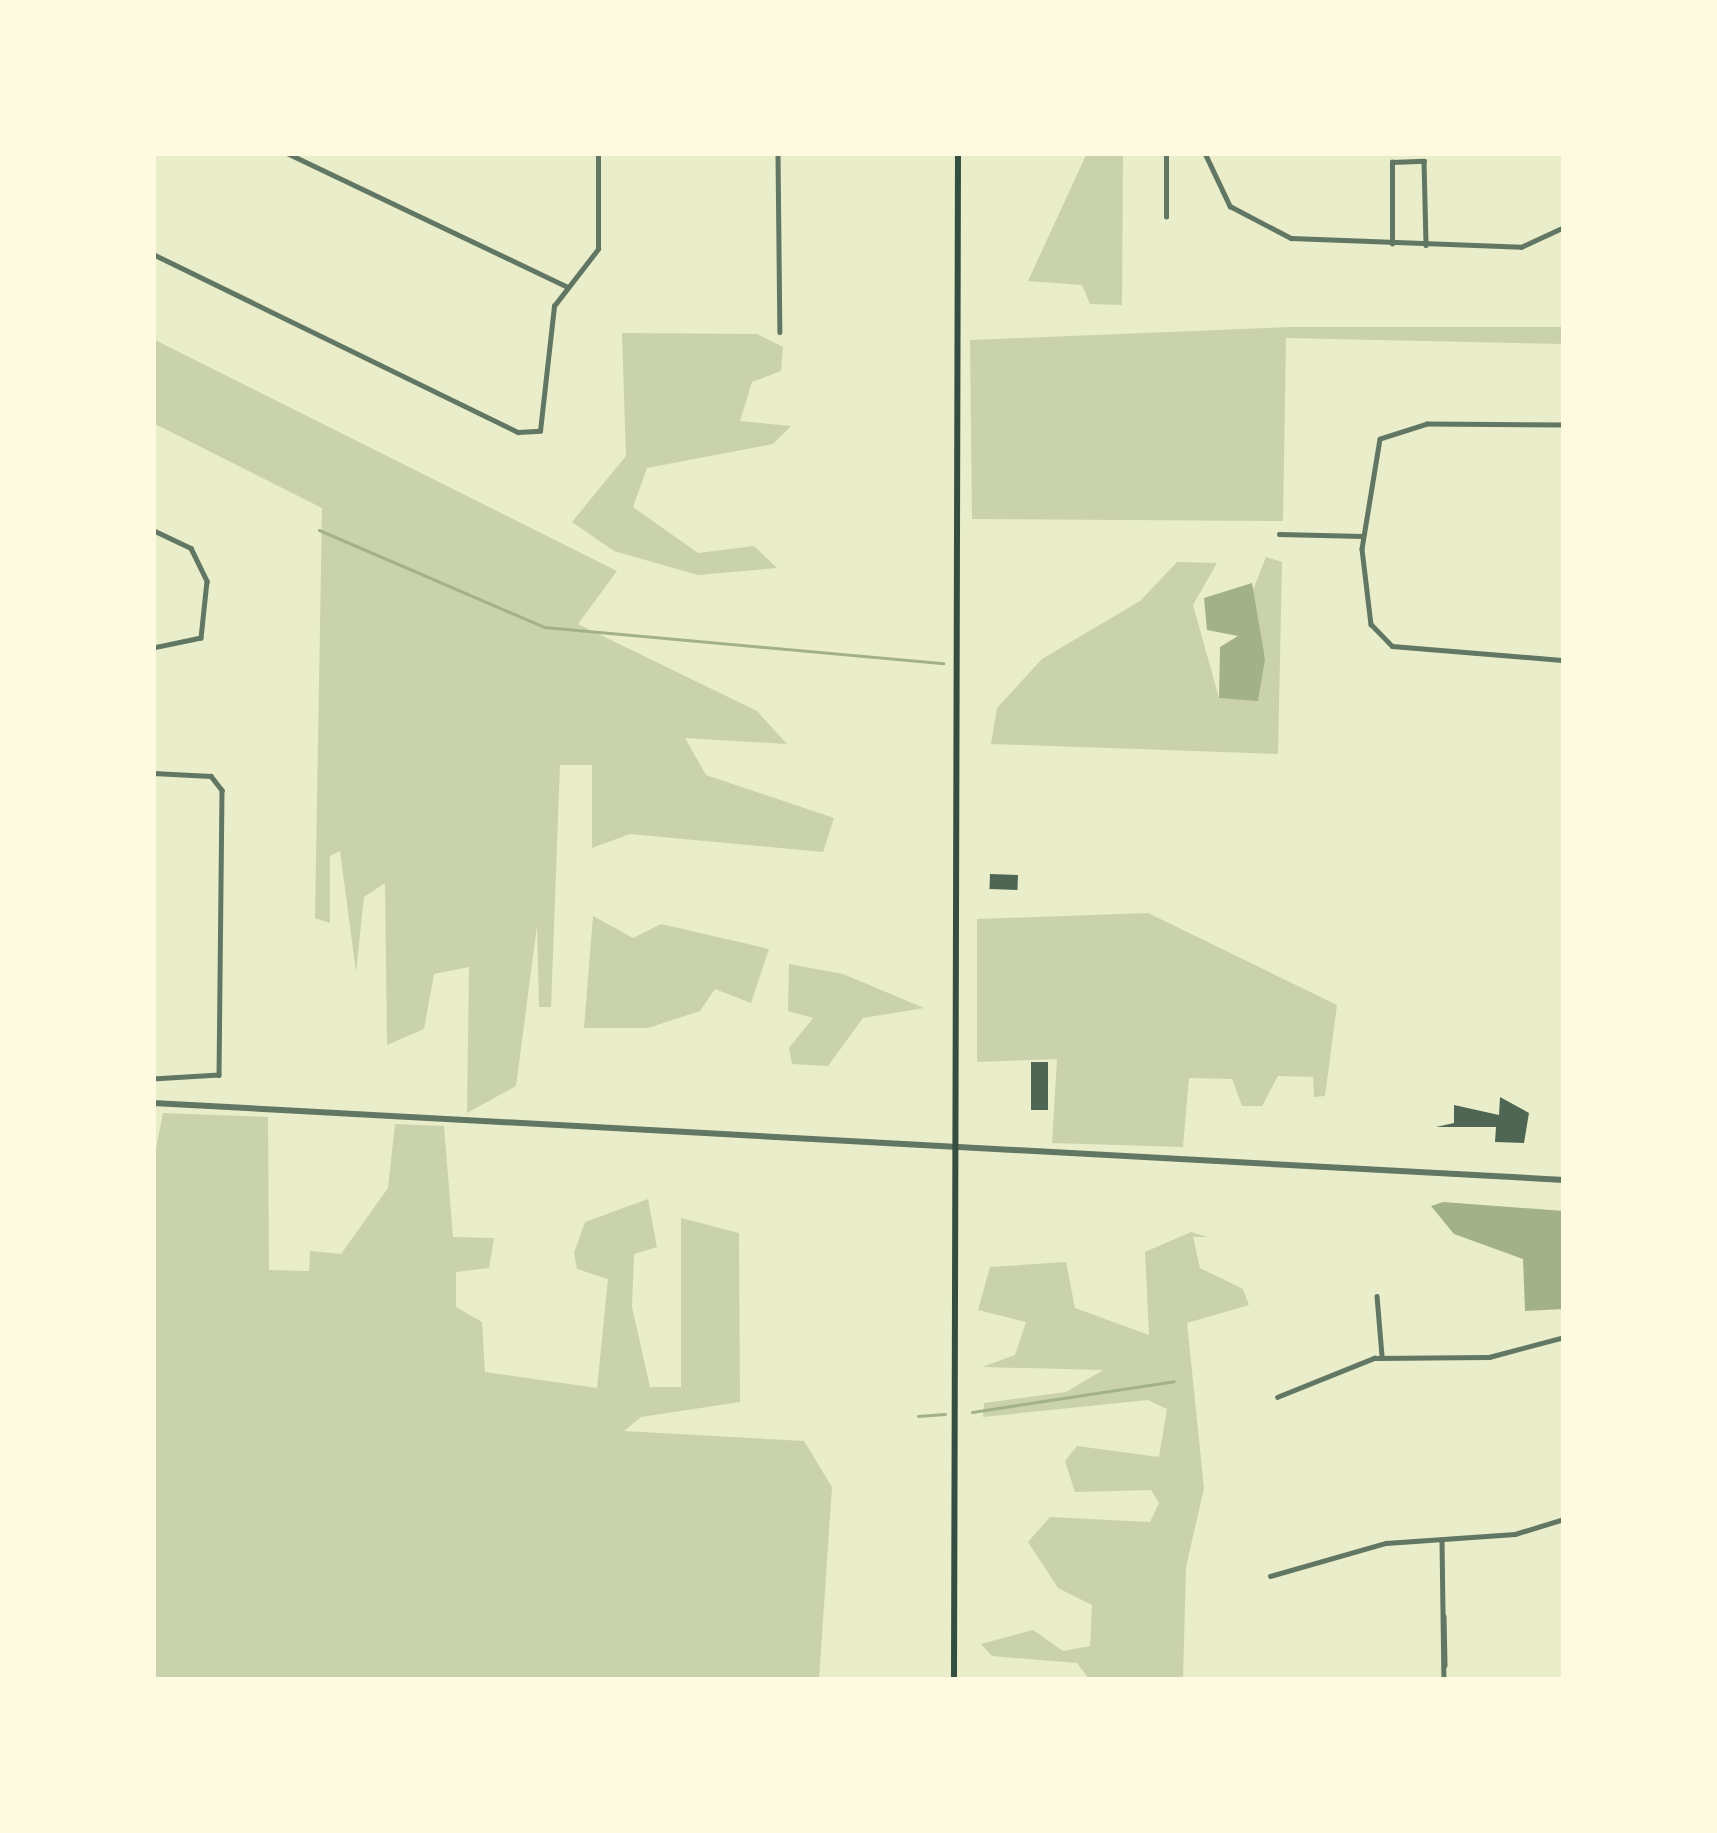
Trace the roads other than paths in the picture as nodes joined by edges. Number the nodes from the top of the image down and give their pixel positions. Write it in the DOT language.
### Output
graph roads {
  1 [pos="287,153"];
  2 [pos="598,153"];
  3 [pos="778,153"];
  4 [pos="958,153"];
  5 [pos="1166,153"];
  6 [pos="1205,153"];
  7 [pos="1166,217"];
  8 [pos="1564,227"];
  9 [pos="1392,244"];
  10 [pos="1426,245"];
  11 [pos="153,254"];
  12 [pos="566,286"];
  13 [pos="781,332"];
  14 [pos="1564,425"];
  15 [pos="153,530"];
  16 [pos="1279,534"];
  17 [pos="1363,536"];
  18 [pos="153,647"];
  19 [pos="1564,660"];
  20 [pos="153,773"];
  21 [pos="153,1079"];
  22 [pos="153,1103"];
  23 [pos="963,1154"];
  24 [pos="1564,1180"];
  25 [pos="1377,1296"];
  26 [pos="1564,1337"];
  27 [pos="1382,1356"];
  28 [pos="1277,1397"];
  29 [pos="1564,1519"];
  30 [pos="1442,1540"];
  31 [pos="1270,1576"];
  32 [pos="1444,1616"];
  33 [pos="1444,1665"];
  34 [pos="954,1680"];
  35 [pos="1444,1680"];
  1 -- 12 [label="street"];
  2 -- 12 [label="street"];
  3 -- 13 [label="street"];
  4 -- 23 [label="main road"];
  5 -- 7 [label="street"];
  6 -- 9 [label="street"];
  8 -- 10 [label="street"];
  9 -- 10 [label="street"];
  9 -- 10 [label="street"];
  11 -- 12 [label="street"];
  14 -- 17 [label="street"];
  15 -- 18 [label="street"];
  16 -- 17 [label="street"];
  17 -- 19 [label="street"];
  20 -- 21 [label="street"];
  22 -- 23 [label="street"];
  23 -- 24 [label="street"];
  23 -- 34 [label="main road"];
  25 -- 27 [label="street"];
  26 -- 27 [label="street"];
  27 -- 28 [label="street"];
  29 -- 30 [label="street"];
  30 -- 31 [label="street"];
  30 -- 32 [label="street"];
  32 -- 33 [label="street"];
  32 -- 33 [label="street"];
  33 -- 35 [label="street"];
}
